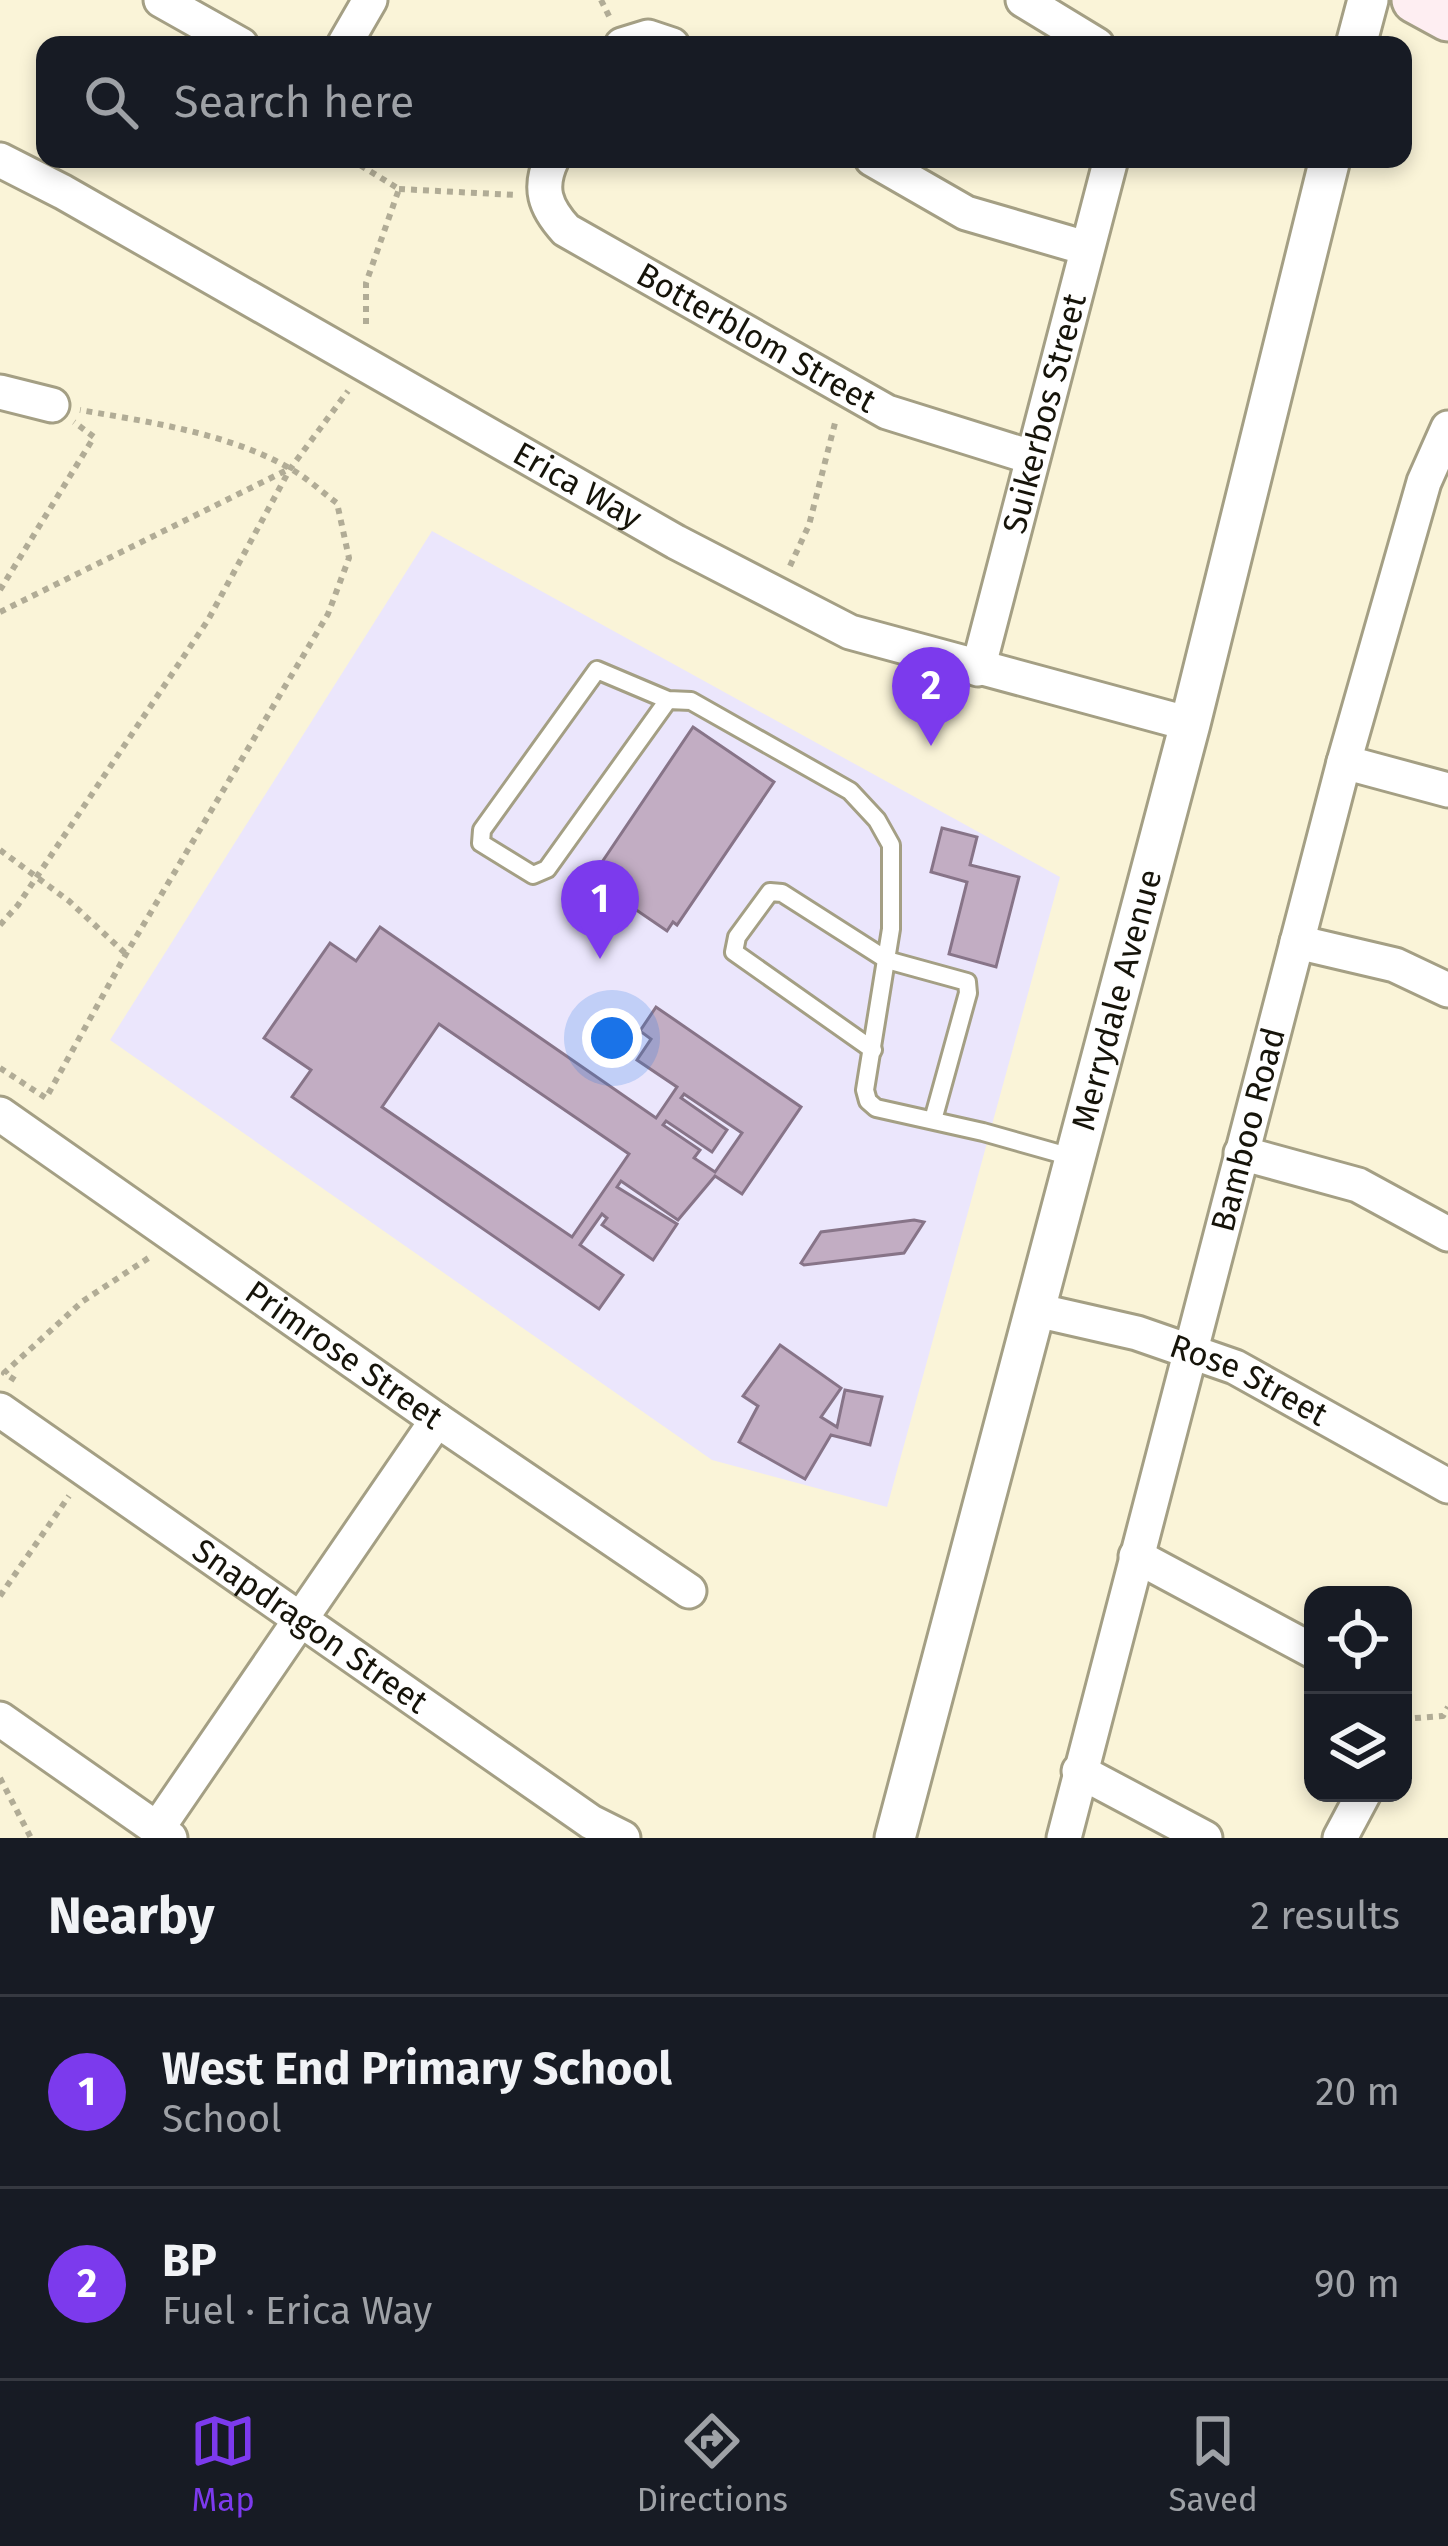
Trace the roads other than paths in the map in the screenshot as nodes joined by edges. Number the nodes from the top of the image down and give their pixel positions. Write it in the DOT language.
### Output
graph roads {
  1 [pos="161,0"];
  2 [pos="370,0"];
  3 [pos="1023,0"];
  4 [pos="1368,0"];
  5 [pos="1415,0"];
  6 [pos="1448,19"];
  7 [pos="225,36"];
  8 [pos="349,36"];
  9 [pos="1082,36"];
  10 [pos="1358,36"];
  11 [pos="0,160"];
  12 [pos="548,168"];
  13 [pos="888,168"];
  14 [pos="1108,168"];
  15 [pos="1328,168"];
  16 [pos="1086,248"];
  17 [pos="0,392"];
  18 [pos="52,405"];
  19 [pos="1448,428"];
  20 [pos="1031,457"];
  21 [pos="1436,488"];
  22 [pos="978,669"];
  23 [pos="668,700"];
  24 [pos="1190,724"];
  25 [pos="1344,762"];
  26 [pos="1448,790"];
  27 [pos="1297,942"];
  28 [pos="887,960"];
  29 [pos="1448,990"];
  30 [pos="873,1049"];
  31 [pos="0,1114"];
  32 [pos="933,1120"];
  33 [pos="1241,1153"];
  34 [pos="1076,1158"];
  35 [pos="1448,1234"];
  36 [pos="1036,1310"];
  37 [pos="1190,1348"];
  38 [pos="0,1411"];
  39 [pos="437,1420"];
  40 [pos="1448,1486"];
  41 [pos="1136,1556"];
  42 [pos="689,1591"];
  43 [pos="302,1622"];
  44 [pos="1304,1646"];
  45 [pos="0,1719"];
  46 [pos="1079,1771"];
  47 [pos="1359,1802"];
  48 [pos="163,1833"];
  49 [pos="623,1838"];
  50 [pos="895,1838"];
  51 [pos="1064,1838"];
  52 [pos="1204,1838"];
  53 [pos="1340,1838"];
  1 -- 7 [label="street"];
  2 -- 8 [label="street"];
  3 -- 9 [label="street"];
  4 -- 10 [label="street"];
  5 -- 6 [label="main road"];
  11 -- 22 [label="street, Erica Way"];
  12 -- 20 [label="street, Botterblom Street"];
  13 -- 16 [label="street"];
  14 -- 16 [label="street, Suikerbos Street"];
  15 -- 24 [label="street, Merrydale Avenue"];
  16 -- 20 [label="street, Suikerbos Street"];
  17 -- 18 [label="street"];
  19 -- 21 [label="street, Bamboo Road"];
  20 -- 22 [label="street, Suikerbos Street"];
  21 -- 25 [label="street, Bamboo Road"];
  22 -- 24 [label="street, Erica Way"];
  23 -- 23 [label="lane"];
  23 -- 28 [label="lane"];
  24 -- 34 [label="street, Merrydale Avenue"];
  25 -- 26 [label="street"];
  25 -- 27 [label="street, Bamboo Road"];
  27 -- 29 [label="street"];
  27 -- 33 [label="street, Bamboo Road"];
  28 -- 30 [label="lane"];
  28 -- 30 [label="lane"];
  28 -- 32 [label="lane"];
  30 -- 32 [label="lane"];
  31 -- 39 [label="street, Primrose Street"];
  32 -- 34 [label="lane"];
  33 -- 35 [label="street"];
  33 -- 37 [label="street, Bamboo Road"];
  34 -- 36 [label="street, Merrydale Avenue"];
  36 -- 37 [label="street, Rose Street"];
  36 -- 50 [label="street, Merrydale Avenue"];
  37 -- 40 [label="street, Rose Street"];
  37 -- 41 [label="street, Bamboo Road"];
  38 -- 43 [label="street, Snapdragon Street"];
  39 -- 42 [label="street, Primrose Street"];
  39 -- 43 [label="street"];
  41 -- 44 [label="street"];
  41 -- 46 [label="street, Bamboo Road"];
  43 -- 48 [label="street"];
  43 -- 49 [label="street, Snapdragon Street"];
  45 -- 48 [label="street"];
  46 -- 51 [label="street, Bamboo Road"];
  46 -- 52 [label="street"];
  47 -- 53 [label="street"];
}
